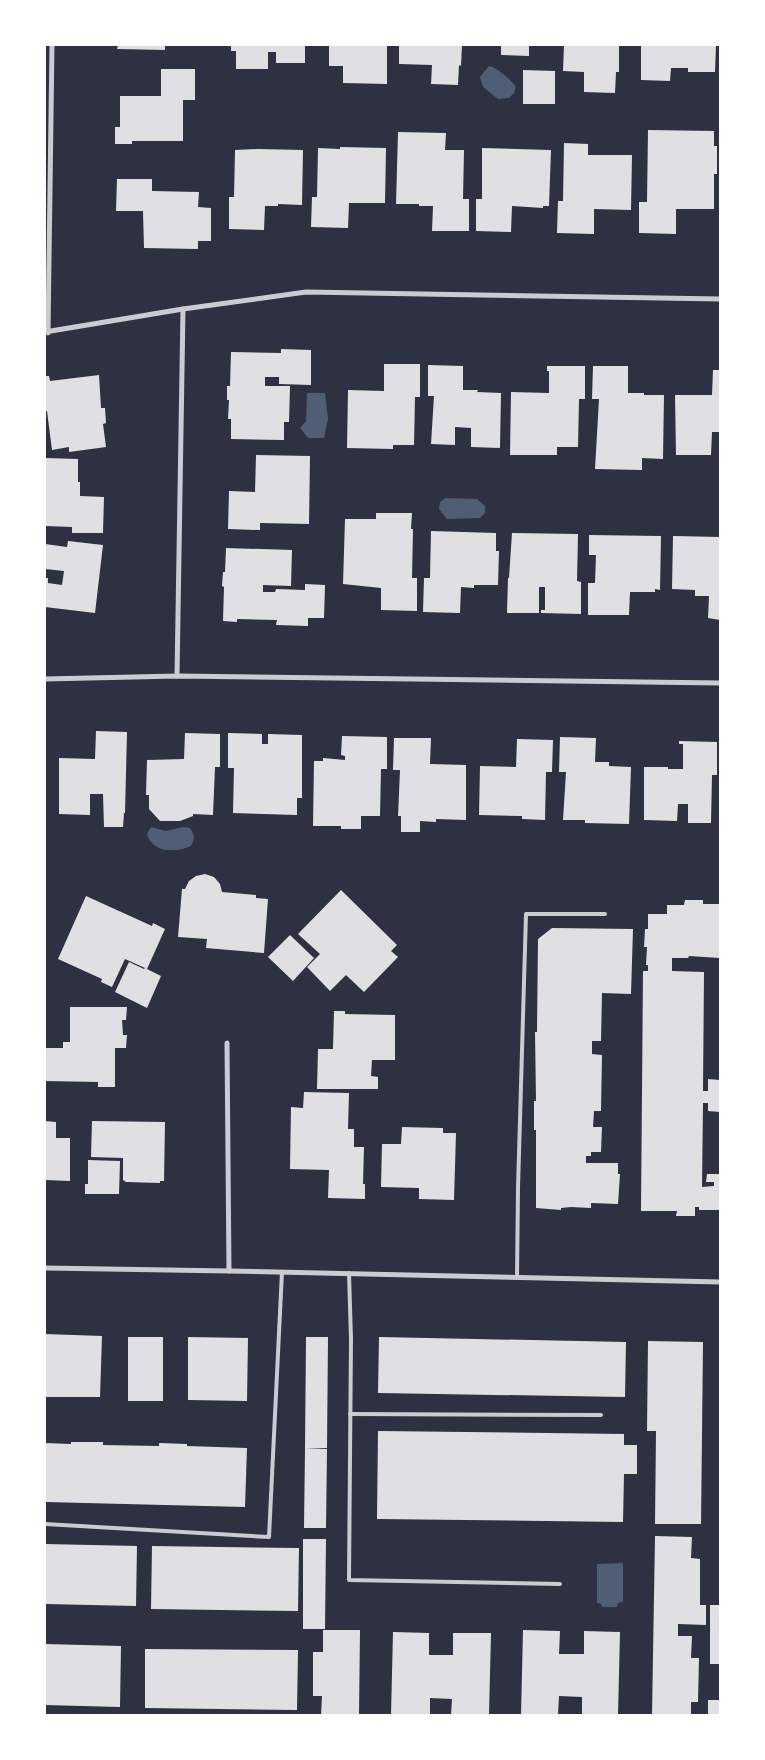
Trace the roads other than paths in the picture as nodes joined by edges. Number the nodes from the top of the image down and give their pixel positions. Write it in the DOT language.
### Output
graph roads {
  1 [pos="52,45"];
  2 [pos="720,299"];
  3 [pos="183,309"];
  4 [pos="47,332"];
  5 [pos="177,676"];
  6 [pos="45,679"];
  7 [pos="720,683"];
  8 [pos="606,914"];
  9 [pos="227,1043"];
  10 [pos="45,1268"];
  11 [pos="229,1271"];
  12 [pos="282,1272"];
  13 [pos="349,1273"];
  14 [pos="517,1278"];
  15 [pos="720,1282"];
  16 [pos="350,1414"];
  17 [pos="601,1414"];
  18 [pos="45,1524"];
  19 [pos="560,1584"];
  1 -- 4 [label="street"];
  2 -- 3 [label="street"];
  3 -- 4 [label="street"];
  3 -- 5 [label="street"];
  5 -- 6 [label="street"];
  5 -- 7 [label="street"];
  8 -- 14 [label="lane"];
  9 -- 11 [label="street"];
  10 -- 11 [label="street"];
  11 -- 12 [label="street"];
  12 -- 13 [label="street"];
  12 -- 18 [label="lane"];
  13 -- 14 [label="street"];
  13 -- 16 [label="lane"];
  14 -- 15 [label="street"];
  16 -- 17 [label="lane"];
  16 -- 19 [label="lane"];
}
